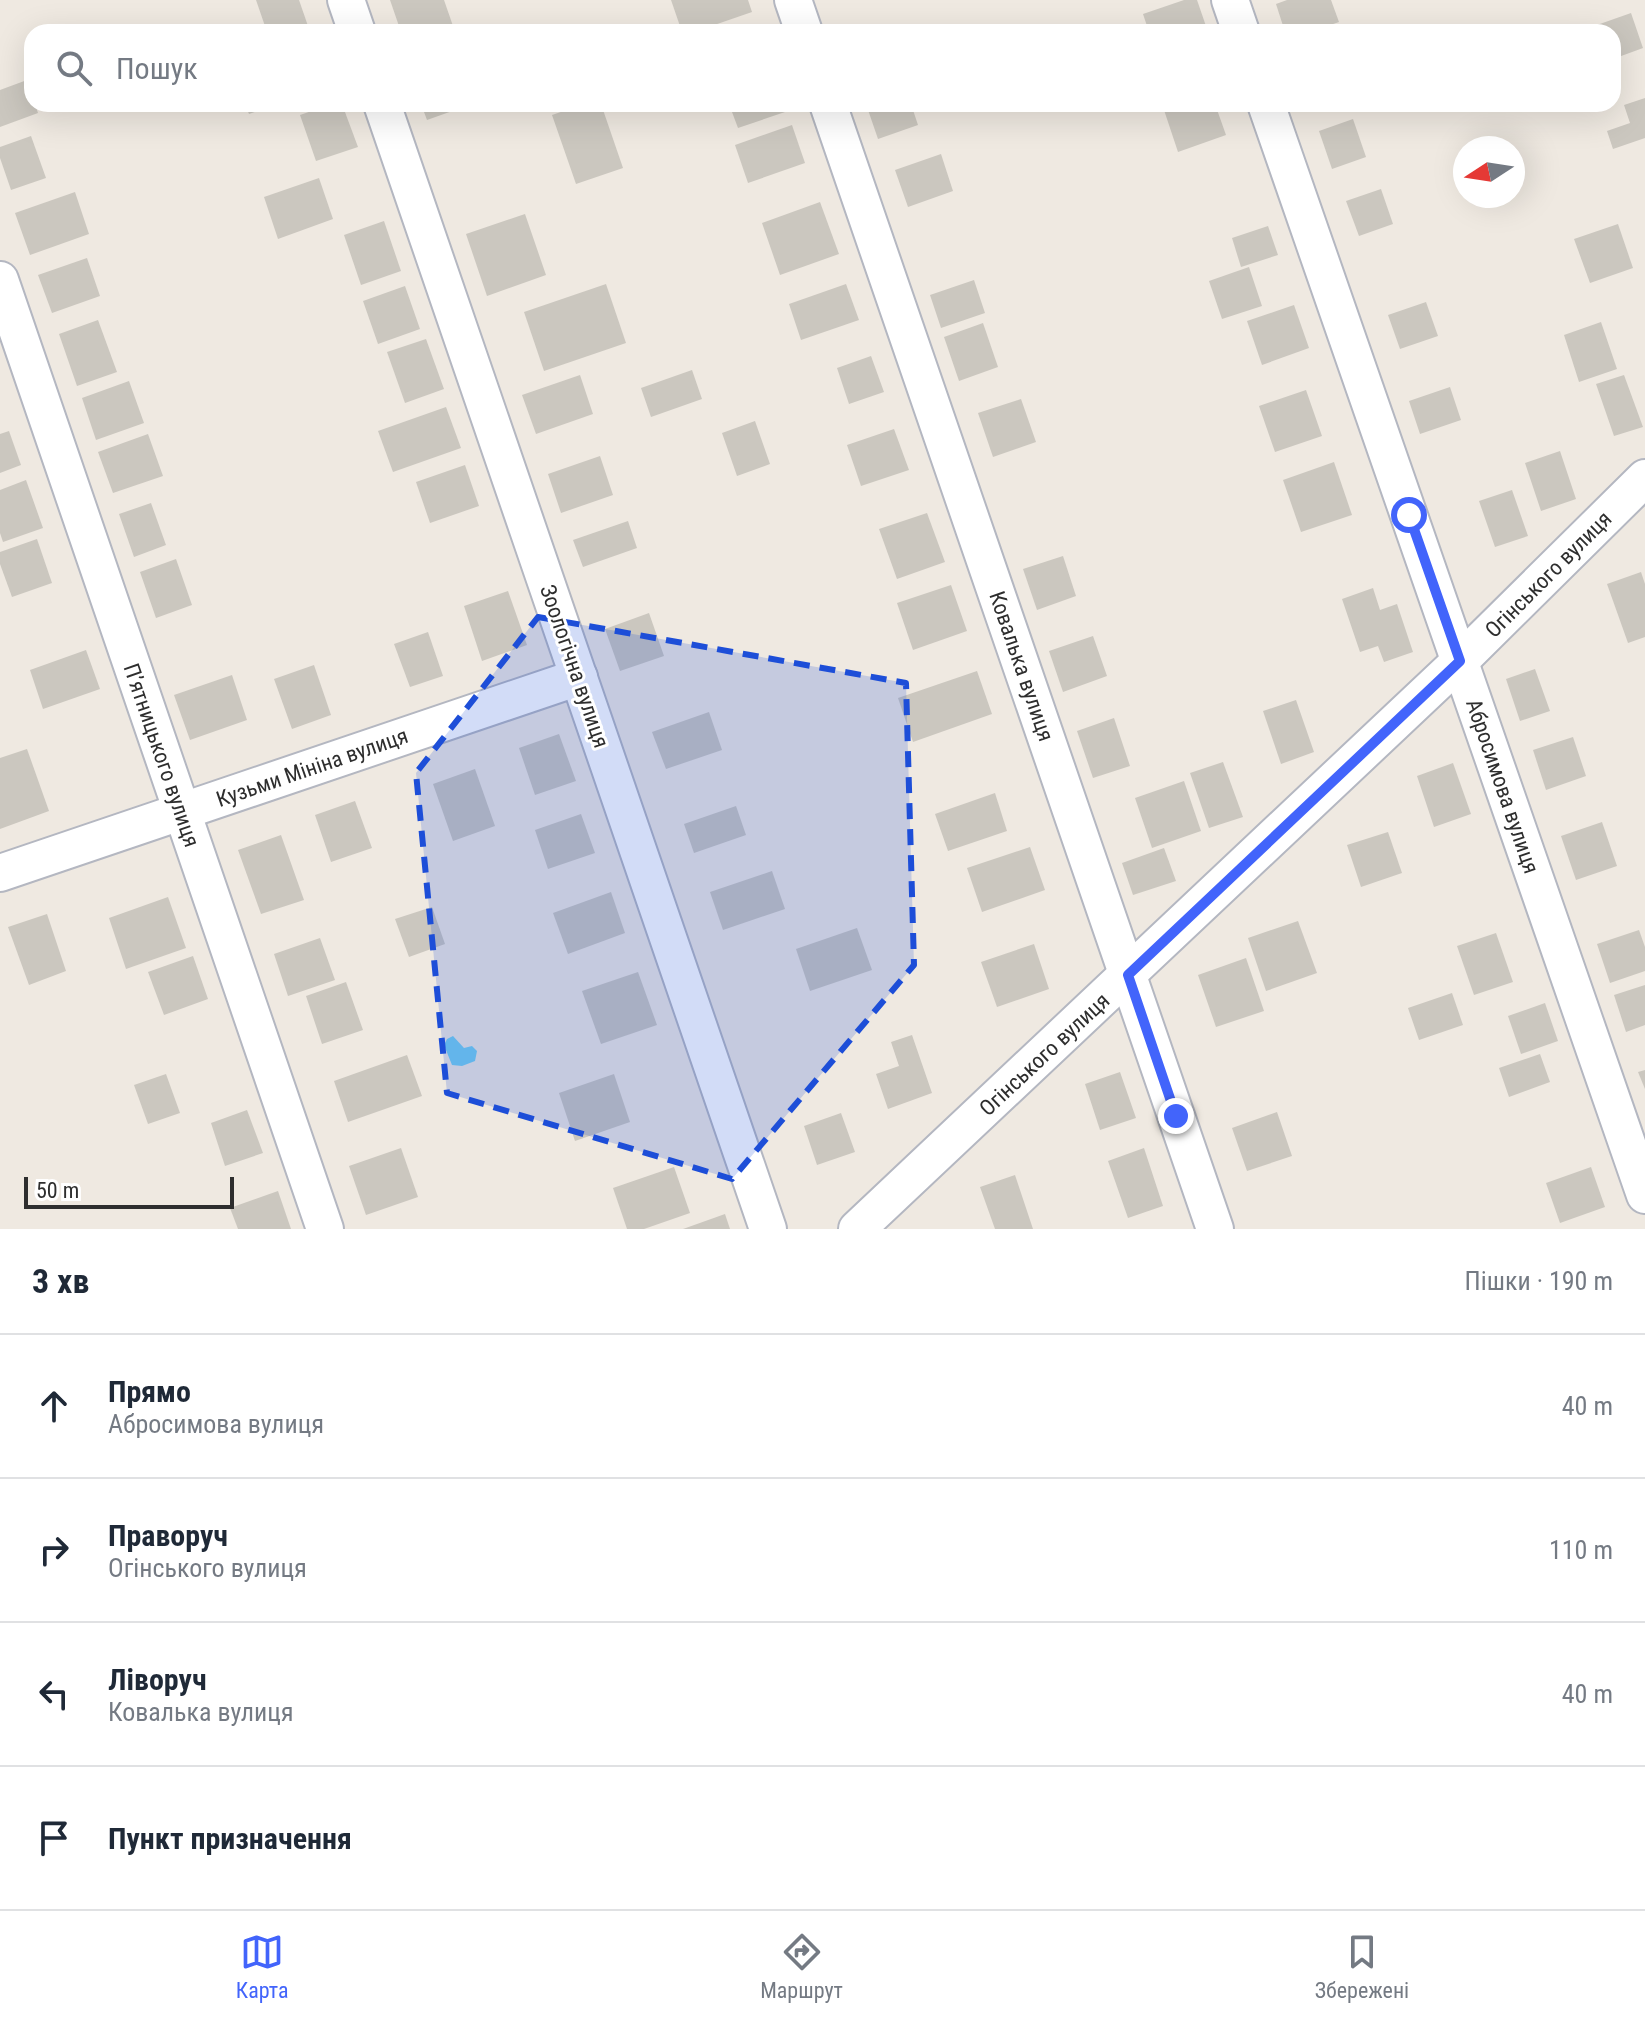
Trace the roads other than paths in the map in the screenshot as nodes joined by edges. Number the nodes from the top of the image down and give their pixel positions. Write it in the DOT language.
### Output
graph roads {
  1 [pos="346,0"];
  2 [pos="793,0"];
  3 [pos="1230,0"];
  4 [pos="354,24"];
  5 [pos="801,24"];
  6 [pos="1238,24"];
  7 [pos="385,112"];
  8 [pos="831,112"];
  9 [pos="1269,112"];
  10 [pos="0,280"];
  11 [pos="1645,478"];
  12 [pos="1460,661"];
  13 [pos="579,677"];
  14 [pos="181,812"];
  15 [pos="0,873"];
  16 [pos="1128,975"];
  17 [pos="1645,1195"];
  18 [pos="325,1229"];
  19 [pos="768,1229"];
  20 [pos="857,1229"];
  21 [pos="1215,1229"];
  1 -- 4 [label="street"];
  2 -- 5 [label="street"];
  3 -- 6 [label="street"];
  7 -- 13 [label="street, Зоологічна вулиця"];
  8 -- 16 [label="street, Ковалька вулиця"];
  9 -- 12 [label="street, Абросимова вулиця"];
  10 -- 14 [label="street, П’ятницького вулиця"];
  11 -- 12 [label="street, Огінського вулиця"];
  12 -- 16 [label="street, Огінського вулиця"];
  12 -- 17 [label="street, Абросимова вулиця"];
  13 -- 14 [label="street, Кузьми Мініна вулиця"];
  13 -- 19 [label="street, Зоологічна вулиця"];
  14 -- 15 [label="street, Кузьми Мініна вулиця"];
  14 -- 18 [label="street, П’ятницького вулиця"];
  16 -- 20 [label="street, Огінського вулиця"];
  16 -- 21 [label="street, Ковалька вулиця"];
}
